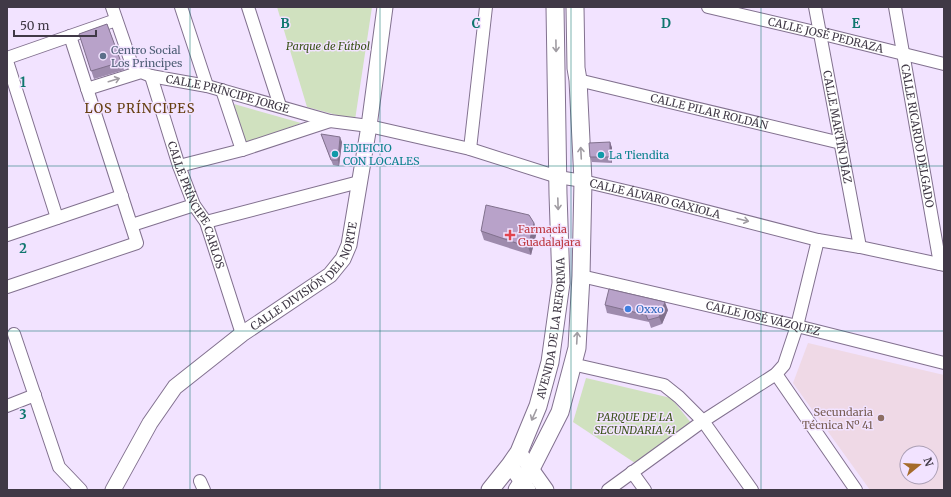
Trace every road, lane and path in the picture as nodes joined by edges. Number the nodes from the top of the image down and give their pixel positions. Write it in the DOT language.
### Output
graph roads {
  1 [pos="112,7"];
  2 [pos="181,7"];
  3 [pos="248,7"];
  4 [pos="385,7"];
  5 [pos="486,7"];
  6 [pos="555,7"];
  7 [pos="575,7"];
  8 [pos="708,7"];
  9 [pos="815,7"];
  10 [pos="895,7"];
  11 [pos="116,20"];
  12 [pos="819,33"];
  13 [pos="70,36"];
  14 [pos="903,54"];
  15 [pos="7,58"];
  16 [pos="7,62"];
  17 [pos="944,64"];
  18 [pos="146,74"];
  19 [pos="578,80"];
  20 [pos="207,86"];
  21 [pos="87,89"];
  22 [pos="222,90"];
  23 [pos="280,106"];
  24 [pos="330,121"];
  25 [pos="369,126"];
  26 [pos="841,143"];
  27 [pos="470,149"];
  28 [pos="242,150"];
  29 [pos="179,166"];
  30 [pos="558,177"];
  31 [pos="583,181"];
  32 [pos="359,182"];
  33 [pos="122,196"];
  34 [pos="194,205"];
  35 [pos="57,218"];
  36 [pos="206,222"];
  37 [pos="132,225"];
  38 [pos="7,235"];
  39 [pos="818,240"];
  40 [pos="860,247"];
  41 [pos="942,265"];
  42 [pos="581,276"];
  43 [pos="7,287"];
  44 [pos="797,326"];
  45 [pos="14,334"];
  46 [pos="242,334"];
  47 [pos="944,363"];
  48 [pos="572,364"];
  49 [pos="776,374"];
  50 [pos="35,395"];
  51 [pos="7,406"];
  52 [pos="703,421"];
  53 [pos="514,458"];
  54 [pos="632,472"];
  55 [pos="524,483"];
  56 [pos="81,490"];
  57 [pos="113,490"];
  58 [pos="490,490"];
  59 [pos="546,490"];
  60 [pos="608,490"];
  61 [pos="645,490"];
  62 [pos="752,490"];
  63 [pos="856,490"];
  1 -- 11 [label="street, CALLE PRÍNCIPE CARLOS"];
  2 -- 20 [label="street"];
  3 -- 23 [label="street"];
  4 -- 25 [label="street, CALLE DIVISIÓN DEL NORTE"];
  5 -- 27 [label="street"];
  6 -- 30 [label="main road, AVENIDA DE LA REFORMA, one-way"];
  7 -- 19 [label="main road, AVENIDA DE LA REFORMA"];
  8 -- 12 [label="street, CALLE JOSÉ PEDRAZA"];
  9 -- 12 [label="street, CALLE MARTÍN DÍAZ"];
  10 -- 14 [label="street, CALLE RICARDO DELGADO"];
  11 -- 13 [label="street"];
  11 -- 18 [label="street, CALLE PRÍNCIPE CARLOS"];
  12 -- 14 [label="street, CALLE JOSÉ PEDRAZA"];
  12 -- 26 [label="street, CALLE MARTÍN DÍAZ"];
  13 -- 15 [label="street"];
  13 -- 21 [label="street"];
  14 -- 17 [label="street, CALLE JOSÉ PEDRAZA"];
  14 -- 41 [label="street, CALLE RICARDO DELGADO"];
  16 -- 35 [label="street"];
  18 -- 20 [label="street, CALLE PRÍNCIPE JORGE"];
  21 -- 18 [label="street, CALLE PRÍNCIPE JORGE, one-way"];
  18 -- 29 [label="street, CALLE PRÍNCIPE CARLOS"];
  19 -- 26 [label="street, CALLE PILAR ROLDÁN"];
  31 -- 19 [label="main road, AVENIDA DE LA REFORMA, one-way"];
  20 -- 22 [label="street, CALLE PRÍNCIPE JORGE"];
  21 -- 33 [label="street"];
  22 -- 23 [label="street, CALLE PRÍNCIPE JORGE"];
  22 -- 28 [label="street"];
  23 -- 24 [label="street, CALLE PRÍNCIPE JORGE"];
  24 -- 25 [label="street, CALLE PRÍNCIPE JORGE"];
  24 -- 28 [label="street"];
  25 -- 27 [label="street, CALLE ÁLVARO GAXIOLA"];
  25 -- 32 [label="street, CALLE DIVISIÓN DEL NORTE"];
  26 -- 40 [label="street, CALLE MARTÍN DÍAZ"];
  27 -- 30 [label="street, CALLE ÁLVARO GAXIOLA"];
  28 -- 29 [label="street"];
  29 -- 34 [label="street, CALLE PRÍNCIPE CARLOS"];
  30 -- 31 [label="street, CALLE ÁLVARO GAXIOLA"];
  30 -- 53 [label="main road, AVENIDA DE LA REFORMA, one-way"];
  31 -- 39 [label="street, CALLE ÁLVARO GAXIOLA, one-way"];
  31 -- 42 [label="main road, AVENIDA DE LA REFORMA"];
  32 -- 36 [label="street"];
  32 -- 46 [label="street, CALLE DIVISIÓN DEL NORTE"];
  33 -- 35 [label="street"];
  33 -- 37 [label="street"];
  34 -- 36 [label="street, CALLE PRÍNCIPE CARLOS"];
  34 -- 37 [label="street"];
  35 -- 38 [label="street"];
  36 -- 46 [label="street, CALLE PRÍNCIPE CARLOS"];
  37 -- 43 [label="street"];
  39 -- 40 [label="street, CALLE ÁLVARO GAXIOLA"];
  39 -- 44 [label="street"];
  40 -- 41 [label="street, CALLE ÁLVARO GAXIOLA"];
  42 -- 44 [label="street, CALLE JOSÉ VÁZQUEZ"];
  48 -- 42 [label="main road, AVENIDA DE LA REFORMA, one-way"];
  44 -- 47 [label="street, CALLE JOSÉ VÁZQUEZ"];
  44 -- 49 [label="street"];
  45 -- 50 [label="street"];
  46 -- 57 [label="street, CALLE DIVISIÓN DEL NORTE"];
  48 -- 52 [label="street"];
  48 -- 55 [label="main road, AVENIDA DE LA REFORMA"];
  49 -- 52 [label="street"];
  49 -- 63 [label="street"];
  50 -- 51 [label="street"];
  50 -- 56 [label="street"];
  52 -- 54 [label="street"];
  52 -- 62 [label="street"];
  53 -- 55 [label="street"];
  53 -- 58 [label="main road, AVENIDA DE LA REFORMA"];
  54 -- 60 [label="street"];
  54 -- 61 [label="street"];
  55 -- 59 [label="street"];
}
